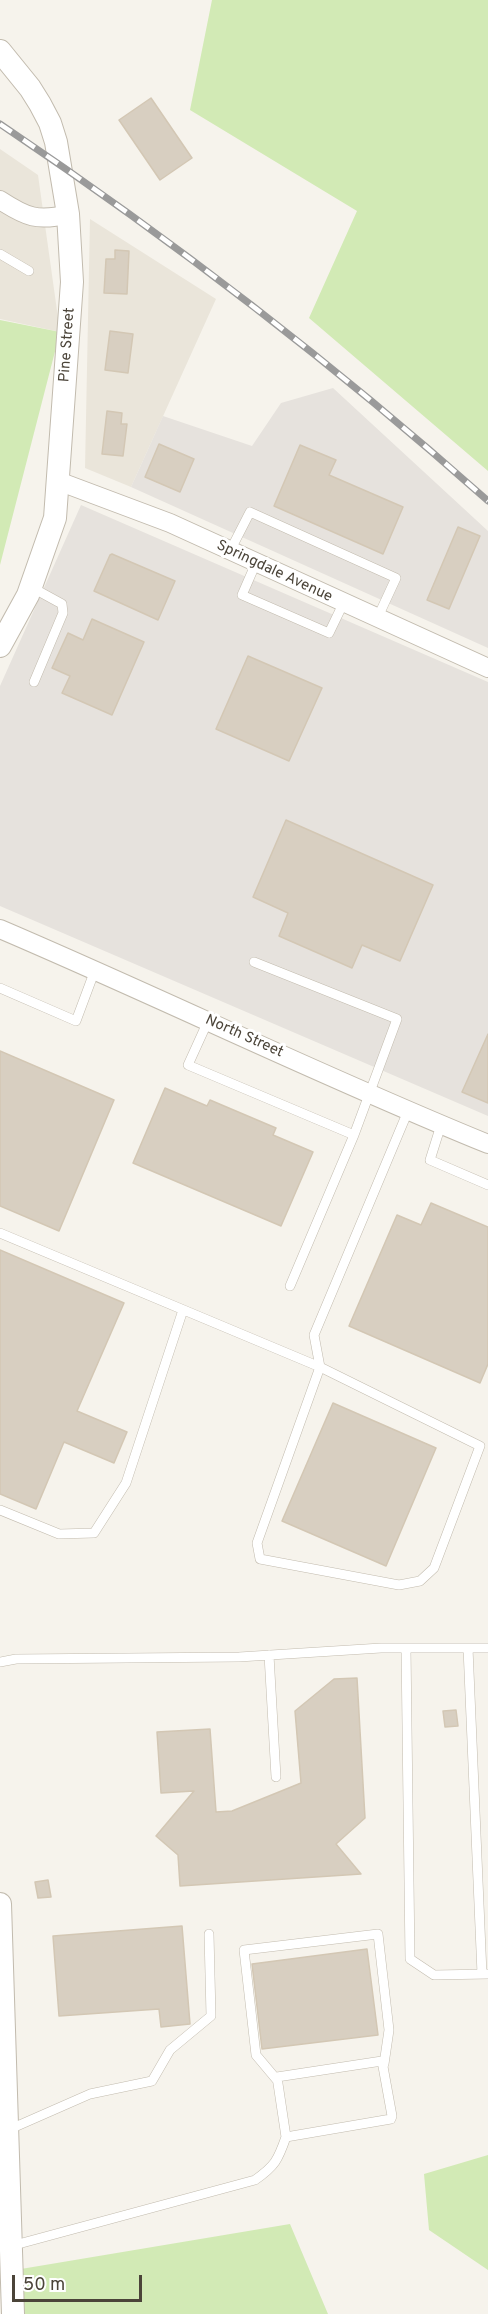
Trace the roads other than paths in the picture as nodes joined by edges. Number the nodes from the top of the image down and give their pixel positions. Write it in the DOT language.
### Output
graph roads {
  1 [pos="0,51"];
  2 [pos="0,200"];
  3 [pos="68,214"];
  4 [pos="0,254"];
  5 [pos="29,271"];
  6 [pos="58,481"];
  7 [pos="230,551"];
  8 [pos="256,563"];
  9 [pos="31,587"];
  10 [pos="343,604"];
  11 [pos="377,620"];
  12 [pos="0,646"];
  13 [pos="488,668"];
  14 [pos="34,682"];
  15 [pos="0,929"];
  16 [pos="254,962"];
  17 [pos="95,970"];
  18 [pos="0,988"];
  19 [pos="208,1021"];
  20 [pos="370,1094"];
  21 [pos="408,1112"];
  22 [pos="441,1125"];
  23 [pos="354,1135"];
  24 [pos="488,1144"];
  25 [pos="488,1185"];
  26 [pos="0,1233"];
  27 [pos="290,1286"];
  28 [pos="183,1310"];
  29 [pos="320,1367"];
  30 [pos="0,1510"];
  31 [pos="406,1648"];
  32 [pos="468,1648"];
  33 [pos="488,1648"];
  34 [pos="268,1655"];
  35 [pos="0,1662"];
  36 [pos="276,1777"];
  37 [pos="0,1904"];
  38 [pos="209,1934"];
  39 [pos="1,1938"];
  40 [pos="485,1974"];
  41 [pos="384,2064"];
  42 [pos="277,2080"];
  43 [pos="2,2082"];
  44 [pos="6,2131"];
  45 [pos="286,2137"];
  46 [pos="4,2181"];
  47 [pos="11,2246"];
  48 [pos="13,2314"];
  1 -- 3 [label="street, Pine Street"];
  2 -- 3 [label="street"];
  3 -- 6 [label="street, Pine Street"];
  4 -- 5 [label="lane"];
  6 -- 7 [label="street, Springdale Avenue"];
  6 -- 9 [label="street, Pine Street"];
  7 -- 8 [label="street, Springdale Avenue"];
  7 -- 11 [label="lane"];
  8 -- 10 [label="street, Springdale Avenue"];
  8 -- 10 [label="lane"];
  9 -- 12 [label="street, Pine Street"];
  9 -- 14 [label="lane"];
  10 -- 11 [label="street, Springdale Avenue"];
  11 -- 13 [label="street, Springdale Avenue"];
  15 -- 17 [label="street, North Street"];
  16 -- 20 [label="lane"];
  17 -- 18 [label="lane"];
  17 -- 19 [label="street, North Street"];
  19 -- 20 [label="street, North Street"];
  19 -- 23 [label="lane"];
  20 -- 21 [label="street, North Street"];
  20 -- 23 [label="lane"];
  21 -- 22 [label="street, North Street"];
  21 -- 29 [label="lane"];
  22 -- 24 [label="street, North Street"];
  22 -- 25 [label="lane"];
  23 -- 27 [label="lane"];
  26 -- 28 [label="lane"];
  28 -- 29 [label="lane"];
  28 -- 30 [label="lane"];
  29 -- 29 [label="lane"];
  31 -- 32 [label="lane"];
  31 -- 34 [label="lane"];
  31 -- 40 [label="lane"];
  32 -- 33 [label="lane"];
  32 -- 40 [label="lane"];
  34 -- 35 [label="lane"];
  34 -- 36 [label="lane"];
  37 -- 39 [label="street"];
  38 -- 44 [label="lane"];
  39 -- 43 [label="street"];
  41 -- 42 [label="lane"];
  41 -- 42 [label="lane"];
  41 -- 45 [label="lane"];
  42 -- 45 [label="lane"];
  43 -- 44 [label="street"];
  44 -- 46 [label="street"];
  45 -- 47 [label="lane"];
  46 -- 47 [label="street"];
  47 -- 48 [label="street"];
}
